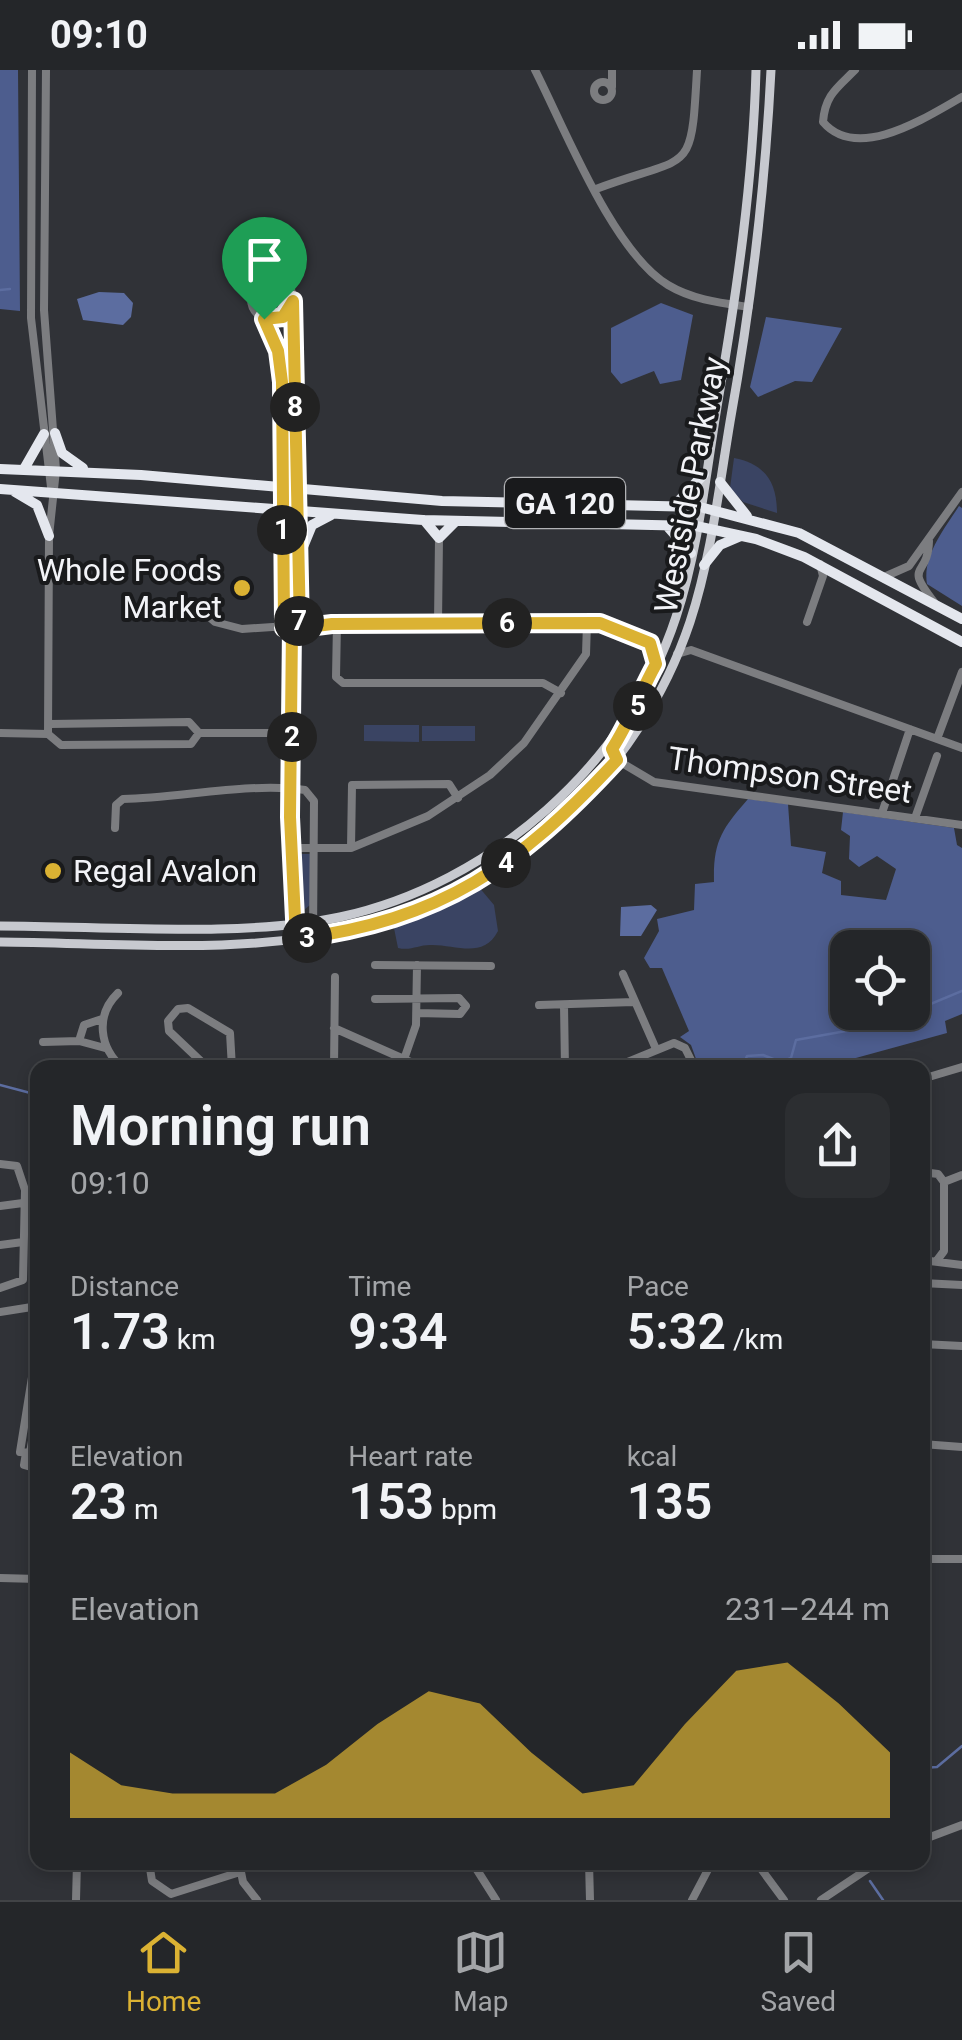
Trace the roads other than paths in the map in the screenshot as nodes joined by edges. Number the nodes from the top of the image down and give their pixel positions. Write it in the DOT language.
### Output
graph roads {
  1 [pos="32,70"];
  2 [pos="46,70"];
  3 [pos="534,70"];
  4 [pos="597,70"];
  5 [pos="612,70"];
  6 [pos="697,70"];
  7 [pos="756,70"];
  8 [pos="771,70"];
  9 [pos="855,70"];
  10 [pos="596,86"];
  11 [pos="612,91"];
  12 [pos="962,97"];
  13 [pos="31,131"];
  14 [pos="45,131"];
  15 [pos="596,189"];
  16 [pos="293,301"];
  17 [pos="734,305"];
  18 [pos="749,307"];
  19 [pos="264,319"];
  20 [pos="50,434"];
  21 [pos="0,469"];
  22 [pos="24,469"];
  23 [pos="51,470"];
  24 [pos="94,472"];
  25 [pos="704,474"];
  26 [pos="720,482"];
  27 [pos="5,489"];
  28 [pos="52,491"];
  29 [pos="962,493"];
  30 [pos="282,498"];
  31 [pos="296,500"];
  32 [pos="676,505"];
  33 [pos="700,507"];
  34 [pos="715,509"];
  35 [pos="336,514"];
  36 [pos="748,516"];
  37 [pos="423,520"];
  38 [pos="456,522"];
  39 [pos="662,524"];
  40 [pos="696,526"];
  41 [pos="711,528"];
  42 [pos="742,535"];
  43 [pos="49,536"];
  44 [pos="439,538"];
  45 [pos="929,541"];
  46 [pos="692,553"];
  47 [pos="298,560"];
  48 [pos="704,565"];
  49 [pos="822,570"];
  50 [pos="884,577"];
  51 [pos="937,606"];
  52 [pos="200,609"];
  53 [pos="962,619"];
  54 [pos="807,622"];
  55 [pos="438,623"];
  56 [pos="337,624"];
  57 [pos="586,624"];
  58 [pos="292,628"];
  59 [pos="672,628"];
  60 [pos="684,638"];
  61 [pos="962,642"];
  62 [pos="650,643"];
  63 [pos="692,650"];
  64 [pos="677,654"];
  65 [pos="656,664"];
  66 [pos="962,672"];
  67 [pos="641,690"];
  68 [pos="561,694"];
  69 [pos="292,728"];
  70 [pos="49,729"];
  71 [pos="910,729"];
  72 [pos="0,733"];
  73 [pos="200,733"];
  74 [pos="938,739"];
  75 [pos="962,748"];
  76 [pos="938,756"];
  77 [pos="617,760"];
  78 [pos="290,789"];
  79 [pos="246,791"];
  80 [pos="458,798"];
  81 [pos="246,804"];
  82 [pos="882,813"];
  83 [pos="915,818"];
  84 [pos="962,825"];
  85 [pos="115,828"];
  86 [pos="290,848"];
  87 [pos="315,848"];
  88 [pos="351,848"];
  89 [pos="312,922"];
  90 [pos="294,925"];
  91 [pos="0,926"];
  92 [pos="313,937"];
  93 [pos="296,939"];
  94 [pos="0,942"];
  95 [pos="416,965"];
  96 [pos="375,966"];
  97 [pos="491,966"];
  98 [pos="623,974"];
  99 [pos="335,977"];
  100 [pos="118,993"];
  101 [pos="376,999"];
  102 [pos="417,999"];
  103 [pos="634,1002"];
  104 [pos="539,1005"];
  105 [pos="564,1005"];
  106 [pos="417,1013"];
  107 [pos="102,1019"];
  108 [pos="334,1028"];
  109 [pos="79,1040"];
  110 [pos="42,1042"];
  111 [pos="105,1048"];
  112 [pos="656,1049"];
  113 [pos="406,1057"];
  114 [pos="116,1060"];
  115 [pos="200,1060"];
  116 [pos="232,1060"];
  117 [pos="334,1060"];
  118 [pos="405,1060"];
  119 [pos="411,1060"];
  120 [pos="564,1060"];
  121 [pos="631,1060"];
  122 [pos="690,1060"];
  123 [pos="962,1067"];
  124 [pos="930,1077"];
  125 [pos="0,1164"];
  126 [pos="930,1173"];
  127 [pos="962,1175"];
  128 [pos="944,1182"];
  129 [pos="23,1202"];
  130 [pos="0,1206"];
  131 [pos="23,1242"];
  132 [pos="0,1245"];
  133 [pos="938,1258"];
  134 [pos="930,1259"];
  135 [pos="962,1265"];
  136 [pos="930,1283"];
  137 [pos="962,1285"];
  138 [pos="0,1288"];
  139 [pos="30,1307"];
  140 [pos="0,1312"];
  141 [pos="930,1344"];
  142 [pos="962,1346"];
  143 [pos="30,1390"];
  144 [pos="930,1445"];
  145 [pos="962,1447"];
  146 [pos="26,1453"];
  147 [pos="30,1454"];
  148 [pos="30,1466"];
  149 [pos="930,1558"];
  150 [pos="962,1558"];
  151 [pos="0,1578"];
  152 [pos="30,1578"];
  153 [pos="962,1825"];
  154 [pos="930,1837"];
  155 [pos="76,1870"];
  156 [pos="150,1870"];
  157 [pos="232,1870"];
  158 [pos="241,1870"];
  159 [pos="477,1870"];
  160 [pos="589,1870"];
  161 [pos="708,1870"];
  162 [pos="762,1870"];
  163 [pos="866,1870"];
  164 [pos="76,1900"];
  165 [pos="257,1900"];
  166 [pos="496,1900"];
  167 [pos="590,1900"];
  168 [pos="692,1900"];
  169 [pos="784,1900"];
  170 [pos="820,1900"];
  1 -- 13 [label="street"];
  2 -- 14 [label="street"];
  3 -- 15 [label="street"];
  4 -- 10 [label="street"];
  5 -- 11 [label="street"];
  6 -- 15 [label="street"];
  7 -- 17 [label="main road, Westside Parkway"];
  8 -- 18 [label="main road, Westside Parkway"];
  9 -- 12 [label="street"];
  10 -- 11 [label="street"];
  10 -- 11 [label="street"];
  13 -- 14 [label="street"];
  13 -- 20 [label="street"];
  14 -- 20 [label="street"];
  15 -- 17 [label="street"];
  16 -- 19 [label="street"];
  16 -- 19 [label="street"];
  16 -- 31 [label="street"];
  17 -- 18 [label="street"];
  17 -- 25 [label="main road, Westside Parkway"];
  18 -- 26 [label="main road, Westside Parkway"];
  19 -- 30 [label="street"];
  20 -- 22 [label="highway"];
  20 -- 23 [label="street"];
  20 -- 24 [label="highway"];
  21 -- 22 [label="highway, GA 120"];
  22 -- 23 [label="highway, GA 120"];
  23 -- 24 [label="highway, GA 120"];
  23 -- 28 [label="street"];
  24 -- 30 [label="highway, GA 120"];
  25 -- 32 [label="highway"];
  25 -- 33 [label="main road, Westside Parkway"];
  26 -- 34 [label="main road, Westside Parkway"];
  26 -- 36 [label="highway"];
  27 -- 28 [label="highway, GA 120"];
  27 -- 43 [label="highway"];
  28 -- 30 [label="highway, GA 120"];
  28 -- 43 [label="street"];
  29 -- 45 [label="street"];
  30 -- 31 [label="highway, GA 120"];
  30 -- 31 [label="highway, GA 120"];
  30 -- 58 [label="street"];
  31 -- 32 [label="highway, GA 120"];
  31 -- 35 [label="highway, GA 120"];
  31 -- 47 [label="street"];
  32 -- 33 [label="highway, GA 120"];
  33 -- 34 [label="highway, GA 120"];
  33 -- 40 [label="main road, Westside Parkway"];
  34 -- 36 [label="highway, GA 120"];
  34 -- 41 [label="main road, Westside Parkway"];
  35 -- 37 [label="highway, GA 120"];
  35 -- 47 [label="highway"];
  36 -- 50 [label="highway, GA 120"];
  37 -- 38 [label="highway, GA 120"];
  37 -- 44 [label="highway"];
  38 -- 39 [label="highway, GA 120"];
  38 -- 44 [label="highway"];
  39 -- 40 [label="highway, GA 120"];
  39 -- 46 [label="highway"];
  40 -- 41 [label="highway, GA 120"];
  40 -- 46 [label="main road, Westside Parkway"];
  41 -- 42 [label="highway, GA 120"];
  41 -- 48 [label="main road, Westside Parkway"];
  42 -- 48 [label="highway"];
  42 -- 49 [label="highway, GA 120"];
  43 -- 70 [label="street"];
  44 -- 55 [label="street"];
  45 -- 50 [label="street"];
  45 -- 51 [label="street"];
  46 -- 59 [label="main road, Westside Parkway"];
  47 -- 58 [label="street"];
  48 -- 60 [label="main road, Westside Parkway"];
  49 -- 54 [label="street"];
  49 -- 61 [label="highway, GA 120"];
  50 -- 51 [label="highway, GA 120"];
  51 -- 53 [label="highway, GA 120"];
  52 -- 58 [label="street"];
  55 -- 56 [label="street"];
  55 -- 57 [label="street"];
  56 -- 58 [label="street"];
  56 -- 68 [label="street"];
  57 -- 62 [label="street"];
  57 -- 68 [label="street"];
  58 -- 69 [label="street"];
  59 -- 62 [label="street"];
  59 -- 65 [label="main road, Westside Parkway"];
  60 -- 63 [label="street"];
  60 -- 64 [label="main road, Westside Parkway"];
  62 -- 65 [label="street"];
  63 -- 64 [label="street"];
  63 -- 71 [label="street"];
  64 -- 77 [label="main road, Westside Parkway"];
  65 -- 67 [label="main road, Westside Parkway"];
  66 -- 74 [label="street"];
  67 -- 77 [label="main road"];
  67 -- 89 [label="main road, Westside Parkway"];
  68 -- 80 [label="street"];
  69 -- 73 [label="street"];
  69 -- 78 [label="street"];
  70 -- 72 [label="street"];
  70 -- 73 [label="street"];
  70 -- 73 [label="street"];
  71 -- 74 [label="street"];
  71 -- 82 [label="street"];
  74 -- 75 [label="street"];
  76 -- 83 [label="street"];
  77 -- 82 [label="street, Thompson Street"];
  77 -- 92 [label="main road, Westside Parkway"];
  78 -- 79 [label="street"];
  78 -- 86 [label="street"];
  78 -- 87 [label="street"];
  79 -- 81 [label="street"];
  79 -- 85 [label="street"];
  80 -- 88 [label="street"];
  80 -- 88 [label="street"];
  82 -- 83 [label="street, Thompson Street"];
  83 -- 84 [label="street, Thompson Street"];
  86 -- 87 [label="street"];
  86 -- 90 [label="street"];
  87 -- 88 [label="street"];
  87 -- 89 [label="street"];
  89 -- 90 [label="main road, Westside Parkway"];
  89 -- 92 [label="street"];
  90 -- 91 [label="main road, Westside Parkway"];
  90 -- 93 [label="street"];
  92 -- 93 [label="main road, Westside Parkway"];
  93 -- 94 [label="main road, Westside Parkway"];
  95 -- 96 [label="street"];
  95 -- 97 [label="street"];
  95 -- 102 [label="street"];
  98 -- 103 [label="street"];
  99 -- 108 [label="street"];
  100 -- 107 [label="street"];
  101 -- 102 [label="street"];
  102 -- 106 [label="street"];
  102 -- 106 [label="street"];
  103 -- 105 [label="street"];
  103 -- 112 [label="street"];
  104 -- 105 [label="street"];
  105 -- 120 [label="street"];
  106 -- 113 [label="street"];
  107 -- 109 [label="street"];
  107 -- 111 [label="street"];
  108 -- 113 [label="street"];
  108 -- 117 [label="street"];
  109 -- 110 [label="street"];
  109 -- 111 [label="street"];
  111 -- 114 [label="street"];
  112 -- 121 [label="street"];
  112 -- 122 [label="street"];
  113 -- 118 [label="street"];
  113 -- 119 [label="street"];
  115 -- 116 [label="street"];
  123 -- 124 [label="street"];
  125 -- 129 [label="street"];
  126 -- 128 [label="street"];
  127 -- 128 [label="street"];
  128 -- 133 [label="street"];
  129 -- 130 [label="street"];
  129 -- 131 [label="street"];
  131 -- 132 [label="street"];
  131 -- 138 [label="street"];
  133 -- 134 [label="street"];
  133 -- 135 [label="street"];
  136 -- 137 [label="street"];
  139 -- 140 [label="street"];
  141 -- 142 [label="street"];
  143 -- 146 [label="street"];
  144 -- 145 [label="street"];
  146 -- 147 [label="street"];
  146 -- 148 [label="street"];
  149 -- 150 [label="street"];
  151 -- 152 [label="street"];
  153 -- 154 [label="street"];
  155 -- 164 [label="street"];
  156 -- 157 [label="street"];
  158 -- 165 [label="street"];
  159 -- 166 [label="street"];
  160 -- 167 [label="street"];
  161 -- 168 [label="street"];
  162 -- 169 [label="street"];
  163 -- 170 [label="street"];
}
